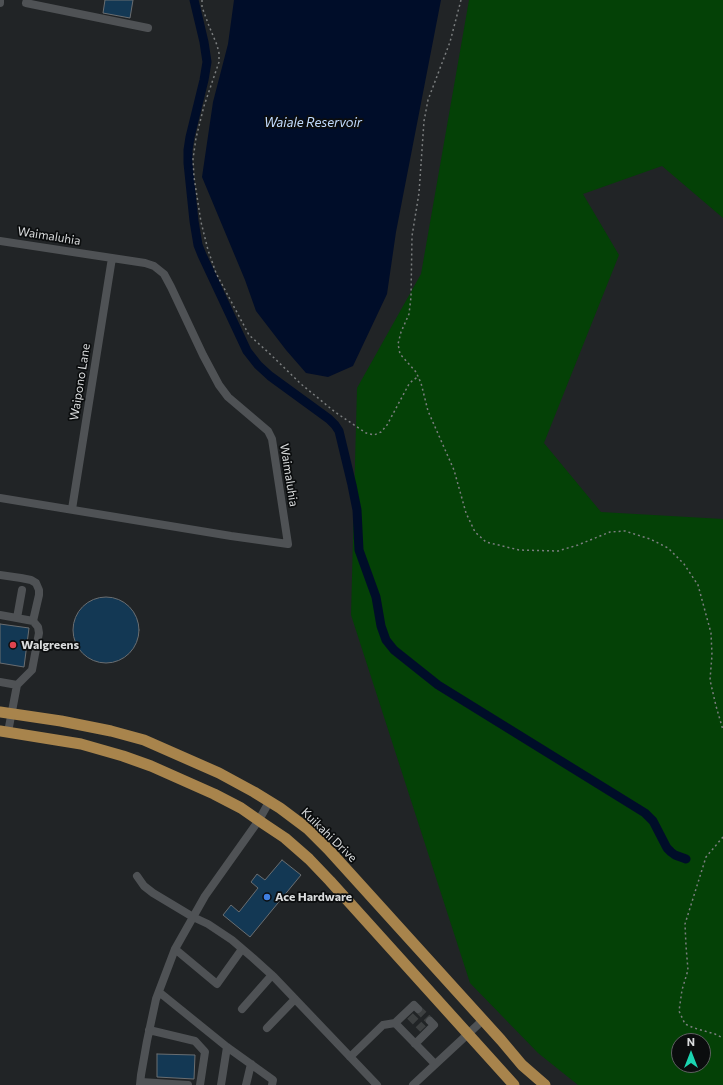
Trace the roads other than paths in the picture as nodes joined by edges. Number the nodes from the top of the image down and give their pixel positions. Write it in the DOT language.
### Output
graph roads {
  1 [pos="27,0"];
  2 [pos="148,28"];
  3 [pos="0,241"];
  4 [pos="112,258"];
  5 [pos="0,498"];
  6 [pos="72,509"];
  7 [pos="0,575"];
  8 [pos="22,590"];
  9 [pos="0,615"];
  10 [pos="17,618"];
  11 [pos="33,621"];
  12 [pos="0,682"];
  13 [pos="17,685"];
  14 [pos="0,712"];
  15 [pos="12,714"];
  16 [pos="4,731"];
  17 [pos="270,802"];
  18 [pos="259,820"];
  19 [pos="137,876"];
  20 [pos="192,917"];
  21 [pos="174,949"];
  22 [pos="242,949"];
  23 [pos="272,975"];
  24 [pos="159,992"];
  25 [pos="294,999"];
  26 [pos="242,1009"];
  27 [pos="418,1009"];
  28 [pos="483,1020"];
  29 [pos="430,1021"];
  30 [pos="395,1024"];
  31 [pos="267,1028"];
  32 [pos="149,1030"];
  33 [pos="467,1034"];
  34 [pos="415,1044"];
  35 [pos="227,1047"];
  36 [pos="350,1057"];
  37 [pos="251,1064"];
  38 [pos="435,1064"];
  39 [pos="141,1083"];
  40 [pos="188,1085"];
  41 [pos="200,1085"];
  42 [pos="221,1085"];
  43 [pos="246,1085"];
  44 [pos="272,1085"];
  45 [pos="377,1085"];
  46 [pos="413,1085"];
  47 [pos="514,1085"];
  48 [pos="545,1085"];
  1 -- 2 [label="street"];
  3 -- 4 [label="street, Waimaluhia"];
  4 -- 6 [label="street, Waipono Lane"];
  4 -- 6 [label="street, Waimaluhia"];
  5 -- 6 [label="street, Waimaluhia"];
  7 -- 11 [label="street"];
  8 -- 10 [label="street"];
  9 -- 10 [label="street"];
  10 -- 11 [label="street"];
  11 -- 13 [label="street"];
  12 -- 13 [label="street"];
  13 -- 15 [label="street"];
  14 -- 15 [label="main road, Kuikahi Drive"];
  15 -- 16 [label="street"];
  15 -- 17 [label="main road, Kuikahi Drive"];
  16 -- 18 [label="main road"];
  17 -- 18 [label="street"];
  17 -- 28 [label="main road, Kuikahi Drive"];
  18 -- 20 [label="street"];
  18 -- 33 [label="main road"];
  19 -- 20 [label="street"];
  20 -- 21 [label="street"];
  20 -- 22 [label="street"];
  21 -- 22 [label="street"];
  21 -- 24 [label="street"];
  22 -- 23 [label="street"];
  23 -- 25 [label="street"];
  23 -- 26 [label="street"];
  24 -- 32 [label="street"];
  24 -- 35 [label="street"];
  25 -- 31 [label="street"];
  25 -- 36 [label="street"];
  27 -- 30 [label="street"];
  28 -- 33 [label="street"];
  28 -- 48 [label="main road, Kuikahi Drive"];
  29 -- 34 [label="street"];
  30 -- 34 [label="street"];
  30 -- 36 [label="street"];
  32 -- 39 [label="street"];
  32 -- 41 [label="street"];
  33 -- 38 [label="street"];
  33 -- 47 [label="main road"];
  34 -- 38 [label="street"];
  35 -- 37 [label="street"];
  35 -- 42 [label="street"];
  36 -- 45 [label="street"];
  37 -- 43 [label="street"];
  37 -- 44 [label="street"];
  38 -- 46 [label="street"];
  39 -- 40 [label="street"];
}
